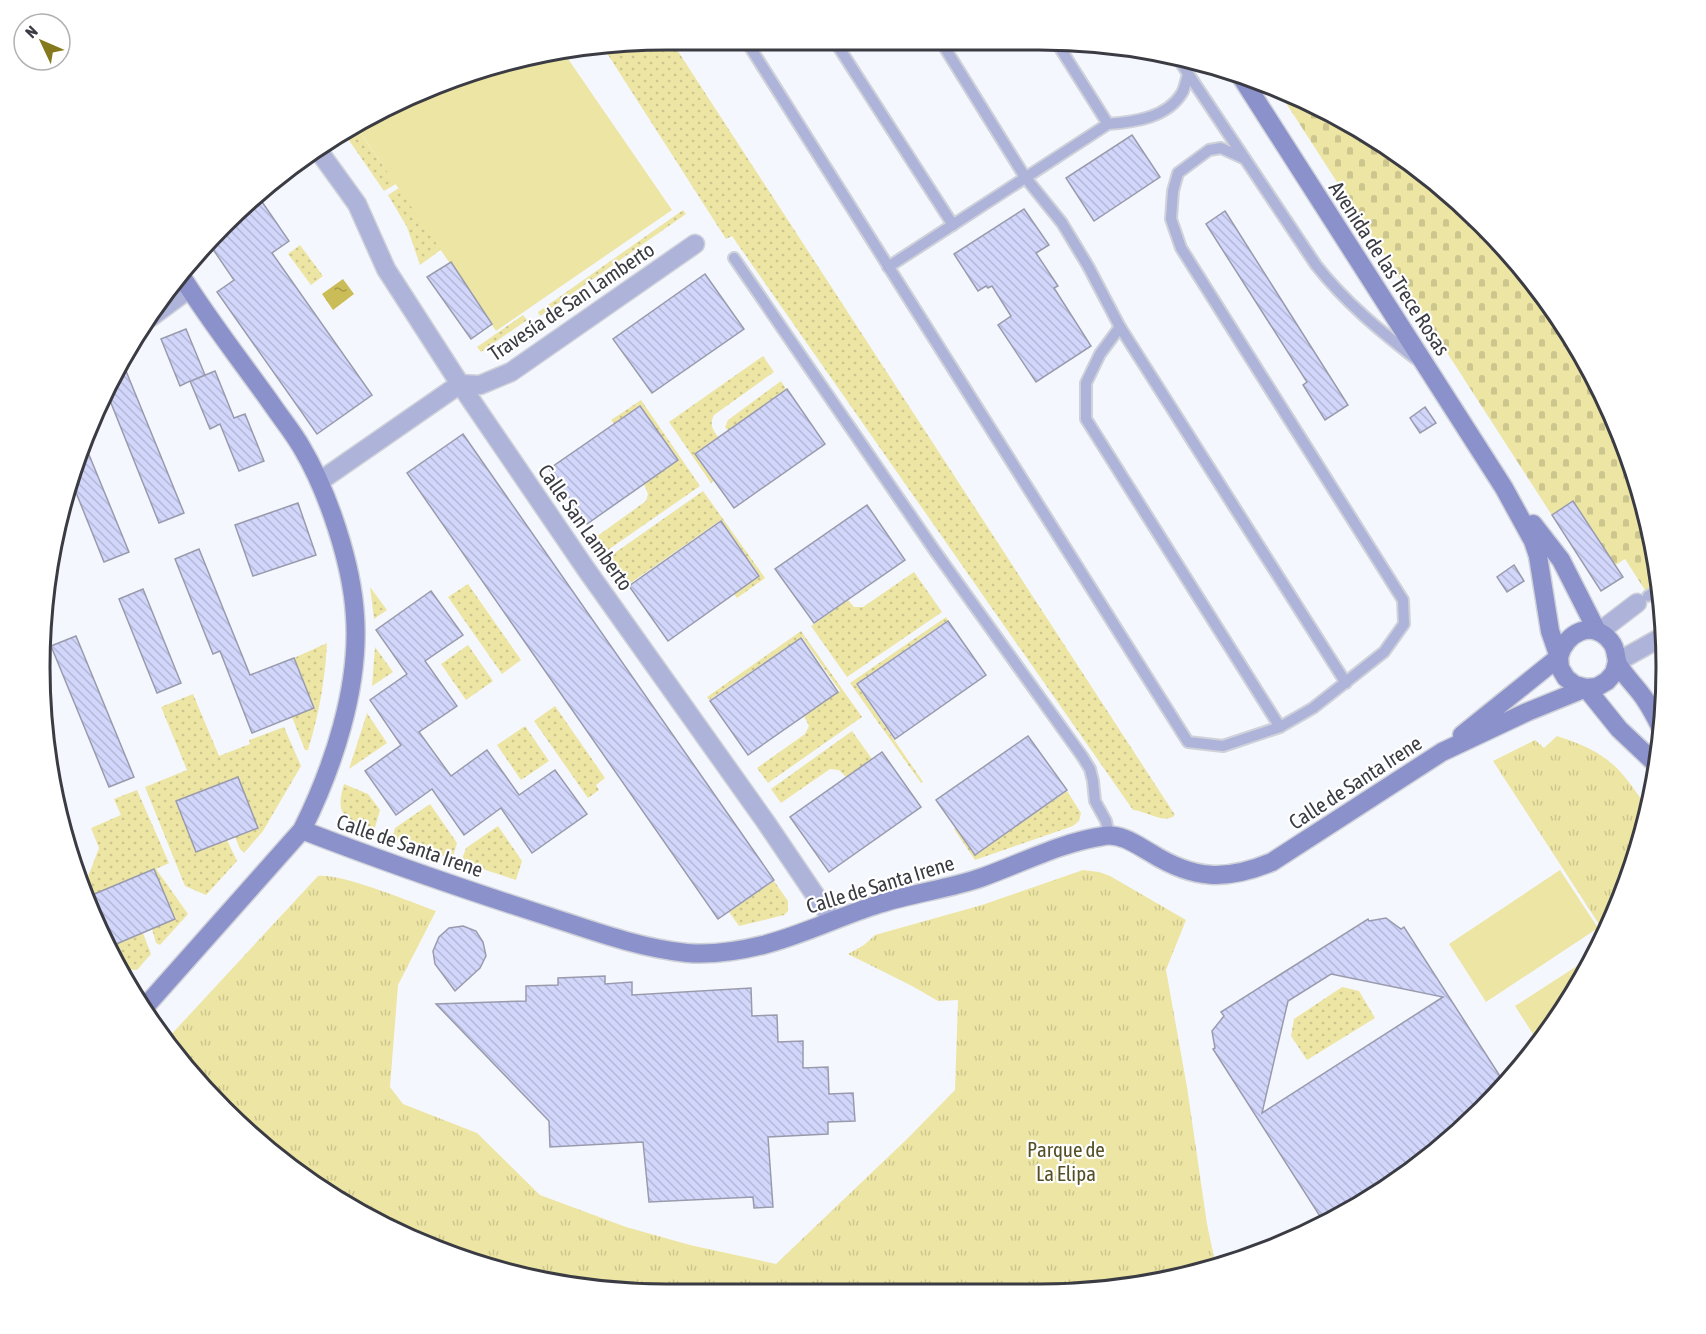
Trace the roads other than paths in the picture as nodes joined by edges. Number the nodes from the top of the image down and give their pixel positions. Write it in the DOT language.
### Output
graph roads {
  1 [pos="752,50"];
  2 [pos="840,50"];
  3 [pos="946,50"];
  4 [pos="1062,51"];
  5 [pos="1183,67"];
  6 [pos="1188,75"];
  7 [pos="1247,86"];
  8 [pos="1108,124"];
  9 [pos="322,155"];
  10 [pos="1245,159"];
  11 [pos="1025,177"];
  12 [pos="953,225"];
  13 [pos="694,244"];
  14 [pos="734,258"];
  15 [pos="888,267"];
  16 [pos="185,283"];
  17 [pos="1120,327"];
  18 [pos="1428,368"];
  19 [pos="460,384"];
  20 [pos="320,481"];
  21 [pos="1504,488"];
  22 [pos="1652,594"];
  23 [pos="1643,599"];
  24 [pos="1598,631"];
  25 [pos="1655,640"];
  26 [pos="1560,651"];
  27 [pos="1617,662"];
  28 [pos="1346,682"];
  29 [pos="1586,688"];
  30 [pos="1654,715"];
  31 [pos="1280,727"];
  32 [pos="1442,752"];
  33 [pos="1649,758"];
  34 [pos="302,830"];
  35 [pos="1109,835"];
  36 [pos="832,920"];
  37 [pos="149,1002"];
  1 -- 15 [label="lane"];
  2 -- 12 [label="lane"];
  3 -- 11 [label="lane"];
  4 -- 8 [label="lane"];
  5 -- 6 [label="lane"];
  6 -- 8 [label="lane"];
  6 -- 10 [label="lane"];
  7 -- 18 [label="street, Avenida de las Trece Rosas"];
  8 -- 11 [label="lane"];
  9 -- 19 [label="street, Calle San Lamberto"];
  10 -- 18 [label="lane"];
  10 -- 28 [label="lane"];
  11 -- 12 [label="lane"];
  11 -- 17 [label="lane"];
  12 -- 15 [label="lane"];
  13 -- 19 [label="street, Travesía de San Lamberto"];
  14 -- 35 [label="lane"];
  15 -- 31 [label="lane"];
  16 -- 20 [label="street"];
  17 -- 28 [label="lane"];
  17 -- 31 [label="lane"];
  18 -- 21 [label="street, Avenida de las Trece Rosas"];
  19 -- 20 [label="street, Travesía de San Lamberto"];
  19 -- 36 [label="street, Calle San Lamberto"];
  20 -- 34 [label="street"];
  21 -- 24 [label="street, Avenida de las Trece Rosas"];
  21 -- 26 [label="street, Avenida de las Trece Rosas"];
  22 -- 23 [label="lane"];
  23 -- 24 [label="street"];
  24 -- 26 [label="street, Calle de Santa Irene"];
  24 -- 27 [label="street, Avenida de las Trece Rosas"];
  25 -- 27 [label="street, Calle de Santa Irene"];
  26 -- 29 [label="street, Avenida de las Trece Rosas"];
  26 -- 32 [label="street, Calle de Santa Irene"];
  27 -- 29 [label="street, Calle de Santa Irene"];
  27 -- 30 [label="street, Avenida de las Trece Rosas"];
  28 -- 31 [label="lane"];
  29 -- 32 [label="street, Calle de Santa Irene"];
  29 -- 33 [label="street, Avenida de las Trece Rosas"];
  32 -- 35 [label="street, Calle de Santa Irene"];
  34 -- 36 [label="street, Calle de Santa Irene"];
  34 -- 37 [label="street"];
  35 -- 36 [label="street, Calle de Santa Irene"];
}
